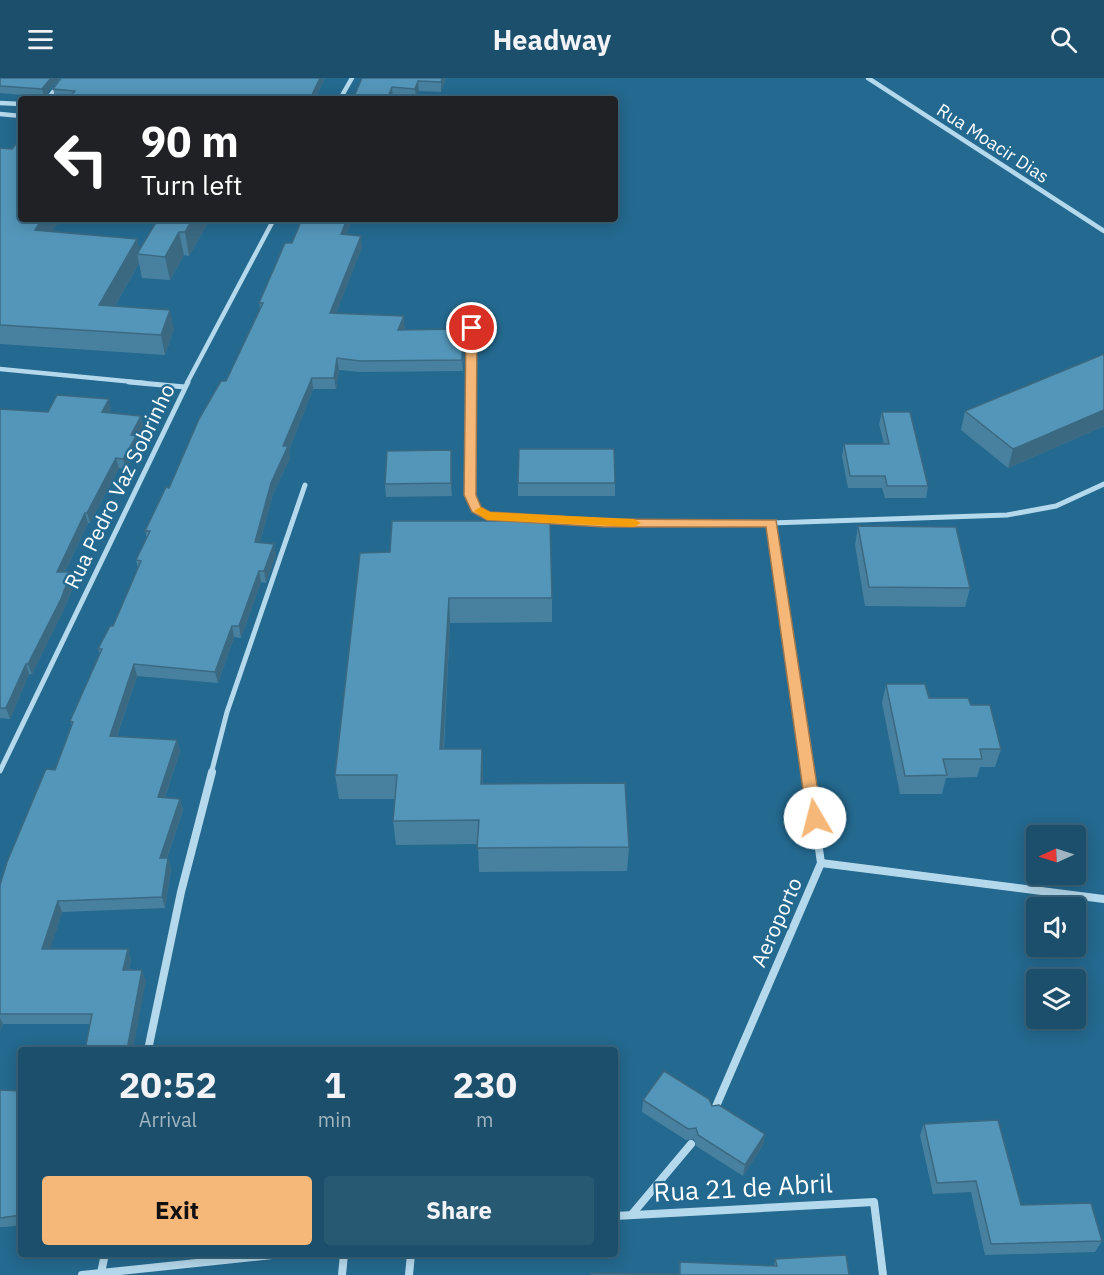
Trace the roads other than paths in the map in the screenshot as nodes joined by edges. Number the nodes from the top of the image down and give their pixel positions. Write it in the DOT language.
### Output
graph roads {
  1 [pos="63,78"];
  2 [pos="352,78"];
  3 [pos="868,78"];
  4 [pos="50,96"];
  5 [pos="342,96"];
  6 [pos="0,103"];
  7 [pos="18,104"];
  8 [pos="0,114"];
  9 [pos="18,116"];
  10 [pos="272,222"];
  11 [pos="1104,231"];
  12 [pos="472,328"];
  13 [pos="0,369"];
  14 [pos="185,387"];
  15 [pos="1104,484"];
  16 [pos="305,485"];
  17 [pos="771,523"];
  18 [pos="2,762"];
  19 [pos="0,771"];
  20 [pos="822,863"];
  21 [pos="1104,899"];
  22 [pos="149,1047"];
  23 [pos="713,1112"];
  24 [pos="691,1144"];
  25 [pos="633,1213"];
  26 [pos="618,1216"];
  27 [pos="104,1257"];
  28 [pos="253,1257"];
  29 [pos="344,1257"];
  30 [pos="411,1257"];
  31 [pos="101,1273"];
  32 [pos="82,1275"];
  33 [pos="342,1275"];
  34 [pos="409,1275"];
  35 [pos="883,1275"];
  1 -- 4 [label="street"];
  2 -- 5 [label="street"];
  3 -- 11 [label="street, Rua Moacir Dias"];
  6 -- 7 [label="street"];
  8 -- 9 [label="street"];
  10 -- 14 [label="street, Rua Pedro Vaz Sobrinho"];
  12 -- 17 [label="street"];
  13 -- 14 [label="street"];
  14 -- 18 [label="street, Rua Pedro Vaz Sobrinho"];
  15 -- 17 [label="street"];
  16 -- 22 [label="street"];
  17 -- 20 [label="street, Aeroporto"];
  18 -- 19 [label="street, Rua Pedro Vaz Sobrinho"];
  20 -- 21 [label="street"];
  20 -- 23 [label="street, Aeroporto"];
  24 -- 25 [label="street"];
  25 -- 26 [label="street, Rua 21 de Abril"];
  25 -- 35 [label="street, Rua 21 de Abril"];
  27 -- 31 [label="street"];
  28 -- 31 [label="street"];
  29 -- 33 [label="street"];
  30 -- 34 [label="street"];
  31 -- 32 [label="street"];
}
